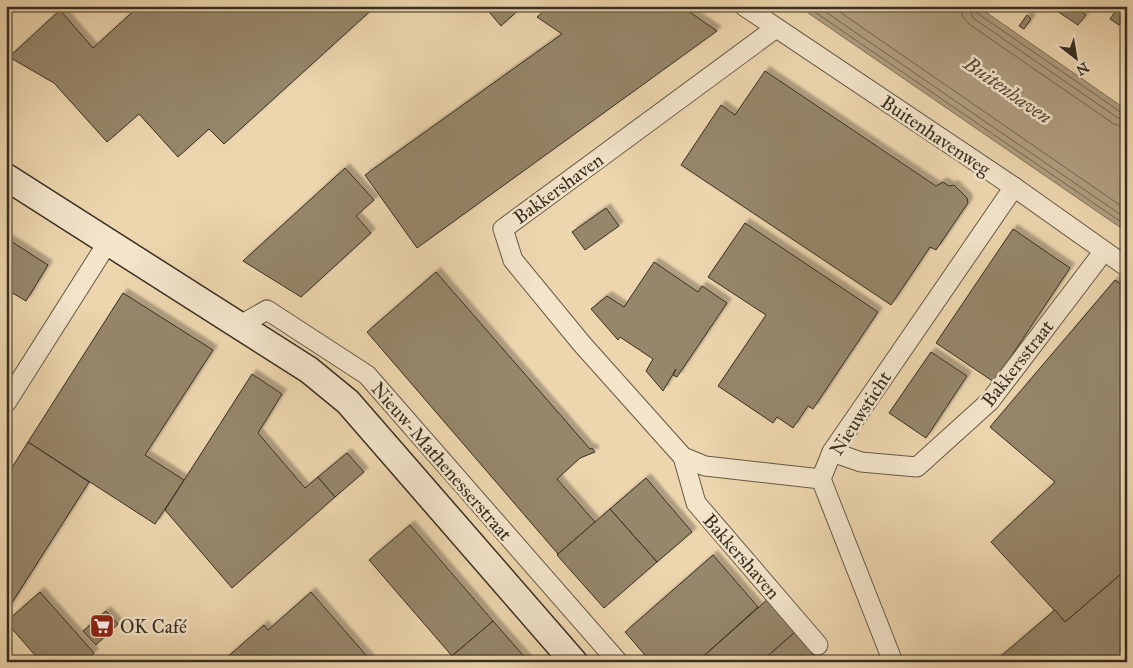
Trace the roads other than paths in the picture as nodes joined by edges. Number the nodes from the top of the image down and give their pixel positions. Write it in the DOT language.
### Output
graph roads {
  1 [pos="744,6"];
  2 [pos="776,28"];
  3 [pos="6,177"];
  4 [pos="1014,187"];
  5 [pos="108,242"];
  6 [pos="1104,251"];
  7 [pos="1127,267"];
  8 [pos="237,327"];
  9 [pos="6,403"];
  10 [pos="832,452"];
  11 [pos="683,457"];
  12 [pos="821,479"];
  13 [pos="818,645"];
  14 [pos="574,662"];
  15 [pos="618,662"];
  16 [pos="893,662"];
  1 -- 2 [label="street, Buitenhavenweg"];
  2 -- 4 [label="street, Buitenhavenweg"];
  2 -- 11 [label="street, Bakkershaven"];
  3 -- 5 [label="street, Nieuw-Mathenesserstraat"];
  4 -- 6 [label="street, Buitenhavenweg"];
  4 -- 10 [label="street, Nieuwsticht"];
  5 -- 8 [label="street, Nieuw-Mathenesserstraat"];
  5 -- 9 [label="street"];
  6 -- 7 [label="street, Buitenhavenweg"];
  6 -- 10 [label="street, Bakkersstraat"];
  8 -- 14 [label="street, Nieuw-Mathenesserstraat"];
  8 -- 15 [label="street, Nieuw-Mathenesserstraat"];
  10 -- 12 [label="street, Nieuwsticht"];
  11 -- 12 [label="street, Bakkershaven"];
  11 -- 13 [label="street, Bakkershaven"];
  12 -- 16 [label="street"];
}
